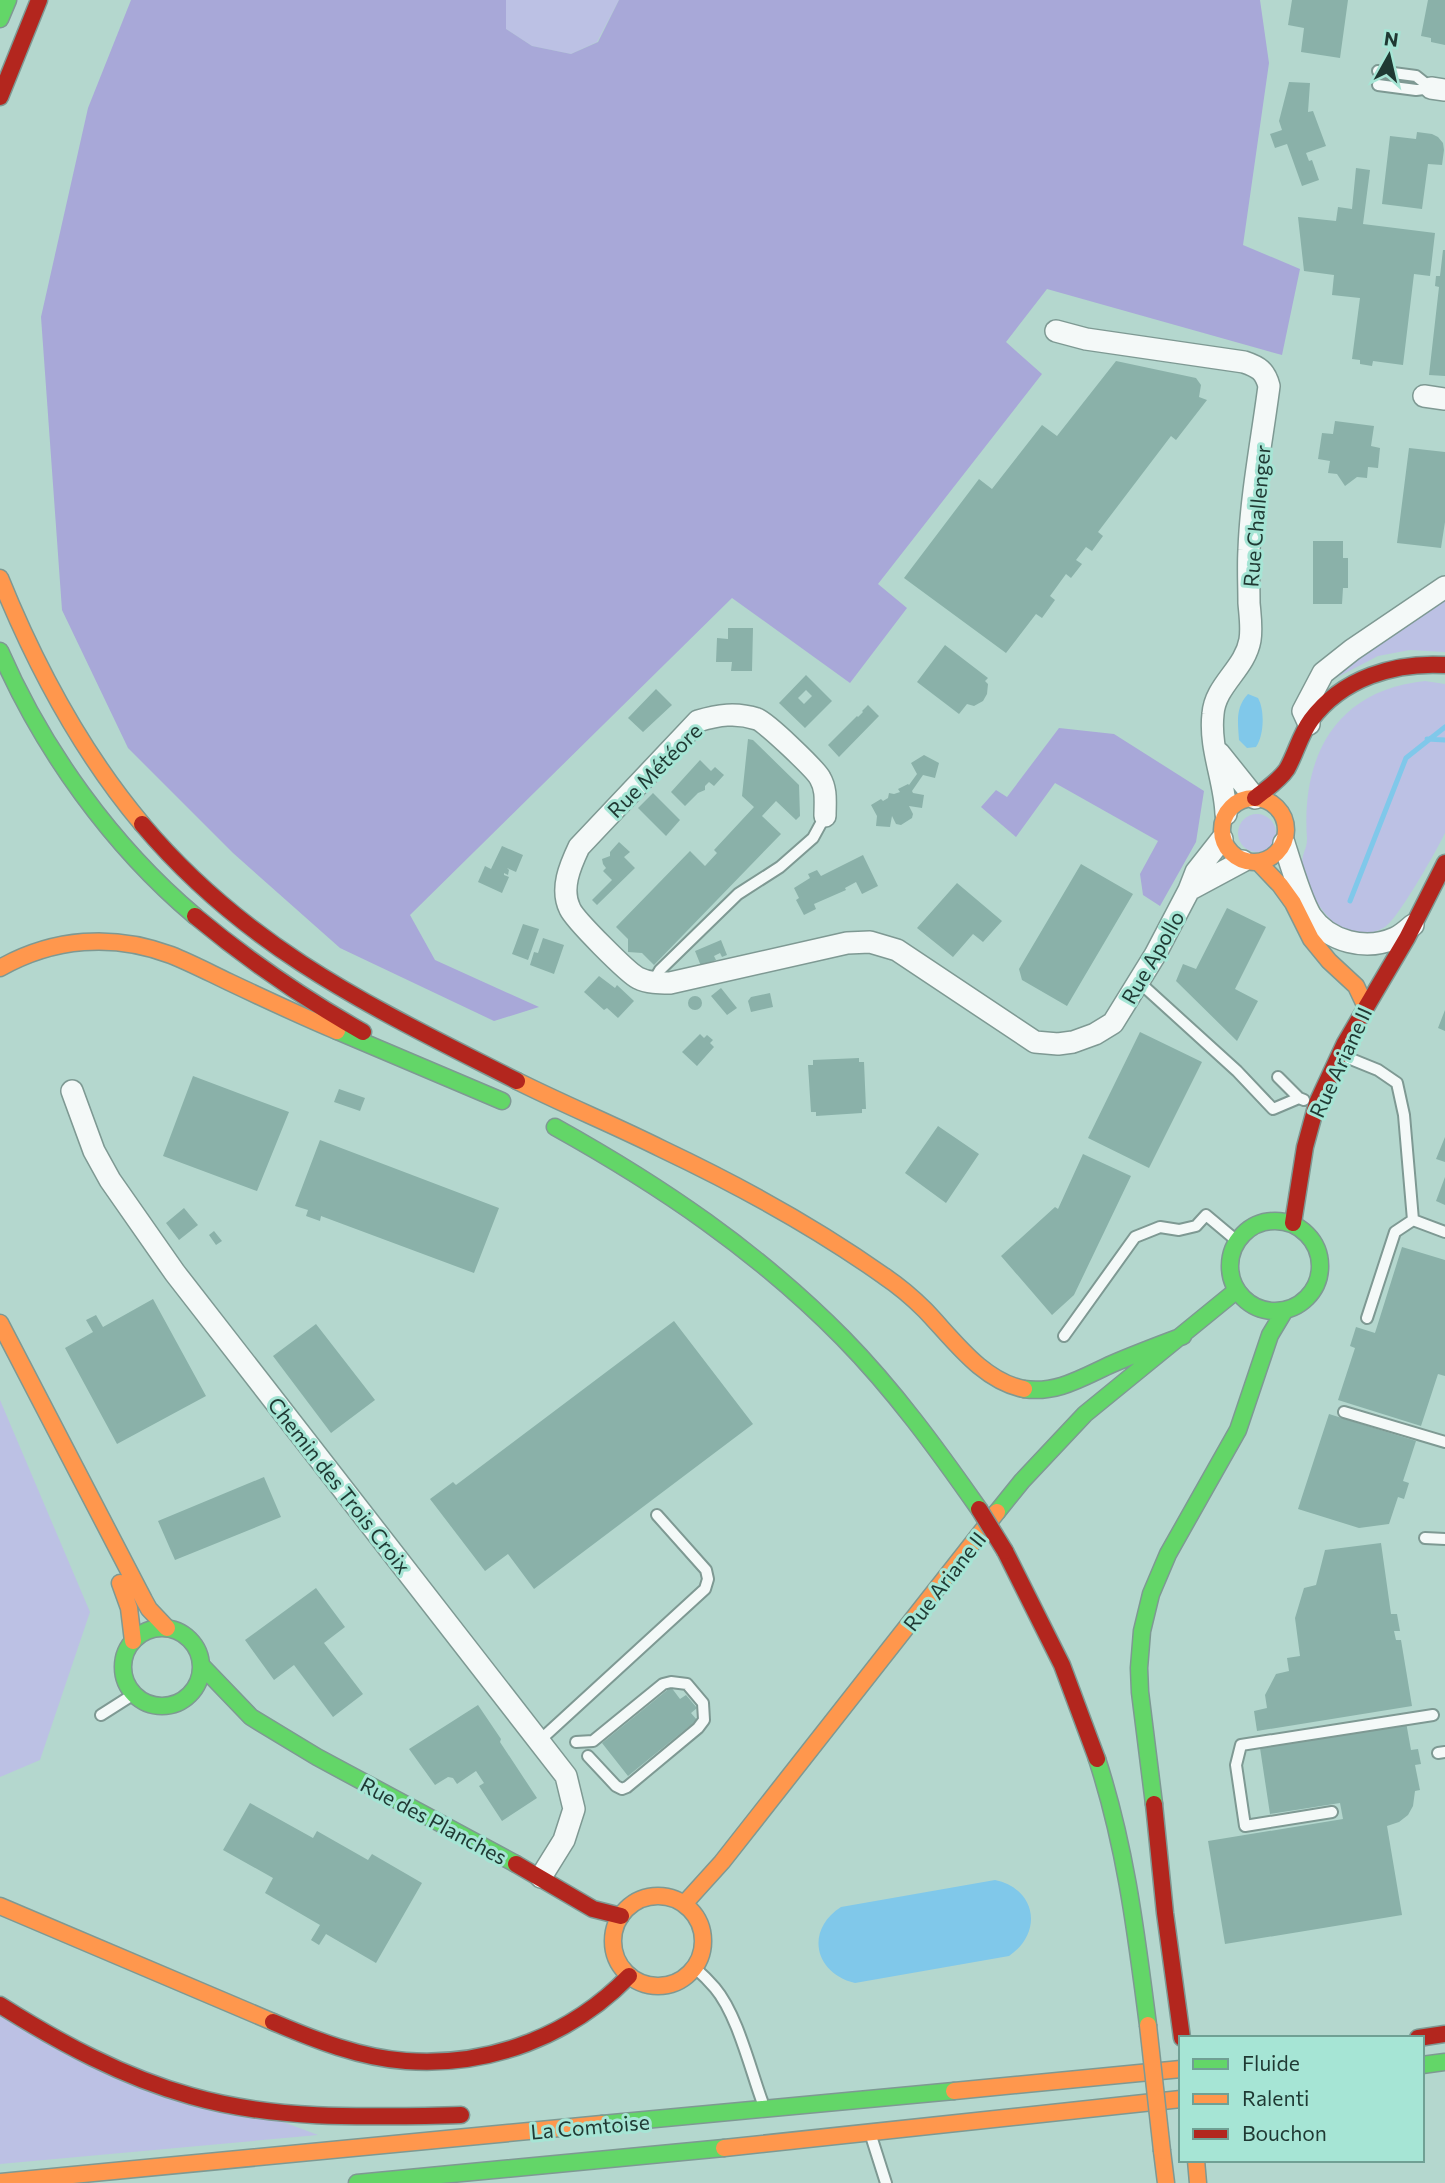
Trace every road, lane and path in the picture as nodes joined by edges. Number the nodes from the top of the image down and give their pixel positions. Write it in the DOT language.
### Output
graph roads {
  1 [pos="8,0"];
  2 [pos="39,0"];
  3 [pos="0,19"];
  4 [pos="1378,71"];
  5 [pos="1378,85"];
  6 [pos="1438,89"];
  7 [pos="0,97"];
  8 [pos="1056,331"];
  9 [pos="0,578"];
  10 [pos="1445,587"];
  11 [pos="0,651"];
  12 [pos="1445,665"];
  13 [pos="1309,724"];
  14 [pos="1216,749"];
  15 [pos="1255,798"];
  16 [pos="1226,814"];
  17 [pos="825,816"];
  18 [pos="1223,839"];
  19 [pos="1284,843"];
  20 [pos="1251,862"];
  21 [pos="1445,863"];
  22 [pos="1189,890"];
  23 [pos="1445,895"];
  24 [pos="1415,924"];
  25 [pos="1400,949"];
  26 [pos="0,968"];
  27 [pos="1139,982"];
  28 [pos="653,983"];
  29 [pos="1365,1005"];
  30 [pos="1339,1054"];
  31 [pos="1278,1077"];
  32 [pos="72,1091"];
  33 [pos="1299,1098"];
  34 [pos="1317,1105"];
  35 [pos="585,1114"];
  36 [pos="540,1119"];
  37 [pos="702,1186"];
  38 [pos="1413,1220"];
  39 [pos="1293,1223"];
  40 [pos="1445,1232"];
  41 [pos="1237,1241"];
  42 [pos="1237,1290"];
  43 [pos="1285,1310"];
  44 [pos="1367,1318"];
  45 [pos="0,1324"];
  46 [pos="1063,1336"];
  47 [pos="1183,1336"];
  48 [pos="0,1355"];
  49 [pos="1344,1412"];
  50 [pos="1445,1442"];
  51 [pos="995,1488"];
  52 [pos="657,1515"];
  53 [pos="1014,1519"];
  54 [pos="1425,1538"];
  55 [pos="1445,1539"];
  56 [pos="167,1628"];
  57 [pos="134,1641"];
  58 [pos="201,1665"];
  59 [pos="134,1694"];
  60 [pos="180,1702"];
  61 [pos="101,1715"];
  62 [pos="1433,1715"];
  63 [pos="251,1717"];
  64 [pos="538,1742"];
  65 [pos="576,1742"];
  66 [pos="588,1756"];
  67 [pos="1332,1812"];
  68 [pos="1141,1825"];
  69 [pos="541,1877"];
  70 [pos="684,1904"];
  71 [pos="0,1906"];
  72 [pos="1165,1913"];
  73 [pos="621,1916"];
  74 [pos="695,1968"];
  75 [pos="629,1976"];
  76 [pos="0,2005"];
  77 [pos="1445,2034"];
  78 [pos="1182,2036"];
  79 [pos="1424,2037"];
  80 [pos="1445,2062"];
  81 [pos="1424,2065"];
  82 [pos="1179,2069"];
  83 [pos="1179,2099"];
  84 [pos="765,2110"];
  85 [pos="568,2112"];
  86 [pos="478,2115"];
  87 [pos="694,2116"];
  88 [pos="870,2134"];
  89 [pos="1196,2162"];
  90 [pos="0,2182"];
  91 [pos="358,2183"];
  92 [pos="886,2183"];
  93 [pos="1166,2183"];
  94 [pos="1198,2183"];
  1 -- 3 [label="main road"];
  2 -- 7 [label="main road"];
  4 -- 6 [label="lane"];
  5 -- 6 [label="lane"];
  8 -- 14 [label="street, Rue Challenger"];
  9 -- 35 [label="main road"];
  10 -- 13 [label="street"];
  11 -- 26 [label="main road"];
  12 -- 13 [label="main road"];
  13 -- 15 [label="main road"];
  14 -- 15 [label="street"];
  14 -- 16 [label="street"];
  15 -- 16 [label="main road"];
  15 -- 19 [label="main road"];
  16 -- 18 [label="main road"];
  17 -- 28 [label="lane, Rue Météore"];
  17 -- 28 [label="street, Rue Météore"];
  18 -- 20 [label="main road"];
  18 -- 22 [label="street, Rue Apollo"];
  19 -- 20 [label="main road"];
  19 -- 24 [label="street"];
  20 -- 22 [label="street"];
  20 -- 29 [label="main road"];
  21 -- 24 [label="main road, Rue Ariane II"];
  22 -- 27 [label="street, Rue Apollo"];
  23 -- 25 [label="main road, Rue Ariane II"];
  24 -- 25 [label="main road, Rue Ariane II"];
  25 -- 29 [label="main road, Rue Ariane II"];
  27 -- 28 [label="street, Rue Apollo"];
  27 -- 33 [label="lane"];
  29 -- 30 [label="main road, Rue Ariane II"];
  30 -- 34 [label="main road, Rue Ariane II"];
  30 -- 38 [label="lane"];
  31 -- 33 [label="lane"];
  32 -- 64 [label="street, Chemin des Trois Croix"];
  33 -- 34 [label="lane"];
  34 -- 39 [label="main road, Rue Ariane II"];
  35 -- 37 [label="main road"];
  35 -- 47 [label="main road"];
  36 -- 93 [label="main road, bridge"];
  38 -- 40 [label="lane"];
  38 -- 44 [label="lane"];
  39 -- 41 [label="main road"];
  39 -- 43 [label="main road"];
  41 -- 42 [label="main road"];
  41 -- 46 [label="lane"];
  42 -- 43 [label="main road"];
  42 -- 47 [label="main road, Rue Ariane II"];
  43 -- 72 [label="main road"];
  45 -- 56 [label="main road"];
  47 -- 70 [label="main road, Rue Ariane II"];
  48 -- 57 [label="main road"];
  49 -- 50 [label="lane"];
  51 -- 53 [label="main road"];
  52 -- 64 [label="lane"];
  54 -- 55 [label="lane"];
  56 -- 57 [label="main road"];
  56 -- 58 [label="main road"];
  57 -- 59 [label="main road"];
  58 -- 60 [label="main road"];
  58 -- 63 [label="main road"];
  59 -- 60 [label="main road"];
  59 -- 61 [label="lane"];
  60 -- 63 [label="main road"];
  62 -- 67 [label="lane"];
  63 -- 69 [label="main road, Rue des Planches"];
  64 -- 69 [label="street, Chemin des Trois Croix"];
  65 -- 66 [label="lane"];
  68 -- 72 [label="main road"];
  69 -- 73 [label="main road, Rue des Planches"];
  70 -- 73 [label="main road"];
  70 -- 74 [label="main road"];
  71 -- 75 [label="main road"];
  72 -- 78 [label="main road"];
  73 -- 75 [label="main road"];
  74 -- 75 [label="main road"];
  74 -- 84 [label="lane"];
  76 -- 86 [label="main road"];
  77 -- 79 [label="main road"];
  80 -- 81 [label="main road"];
  82 -- 84 [label="main road, La Comtoise"];
  83 -- 88 [label="main road, La Comtoise"];
  84 -- 87 [label="main road, La Comtoise"];
  85 -- 87 [label="main road"];
  87 -- 90 [label="main road, La Comtoise"];
  88 -- 91 [label="main road, La Comtoise"];
  88 -- 92 [label="lane"];
  89 -- 94 [label="main road"];
}
